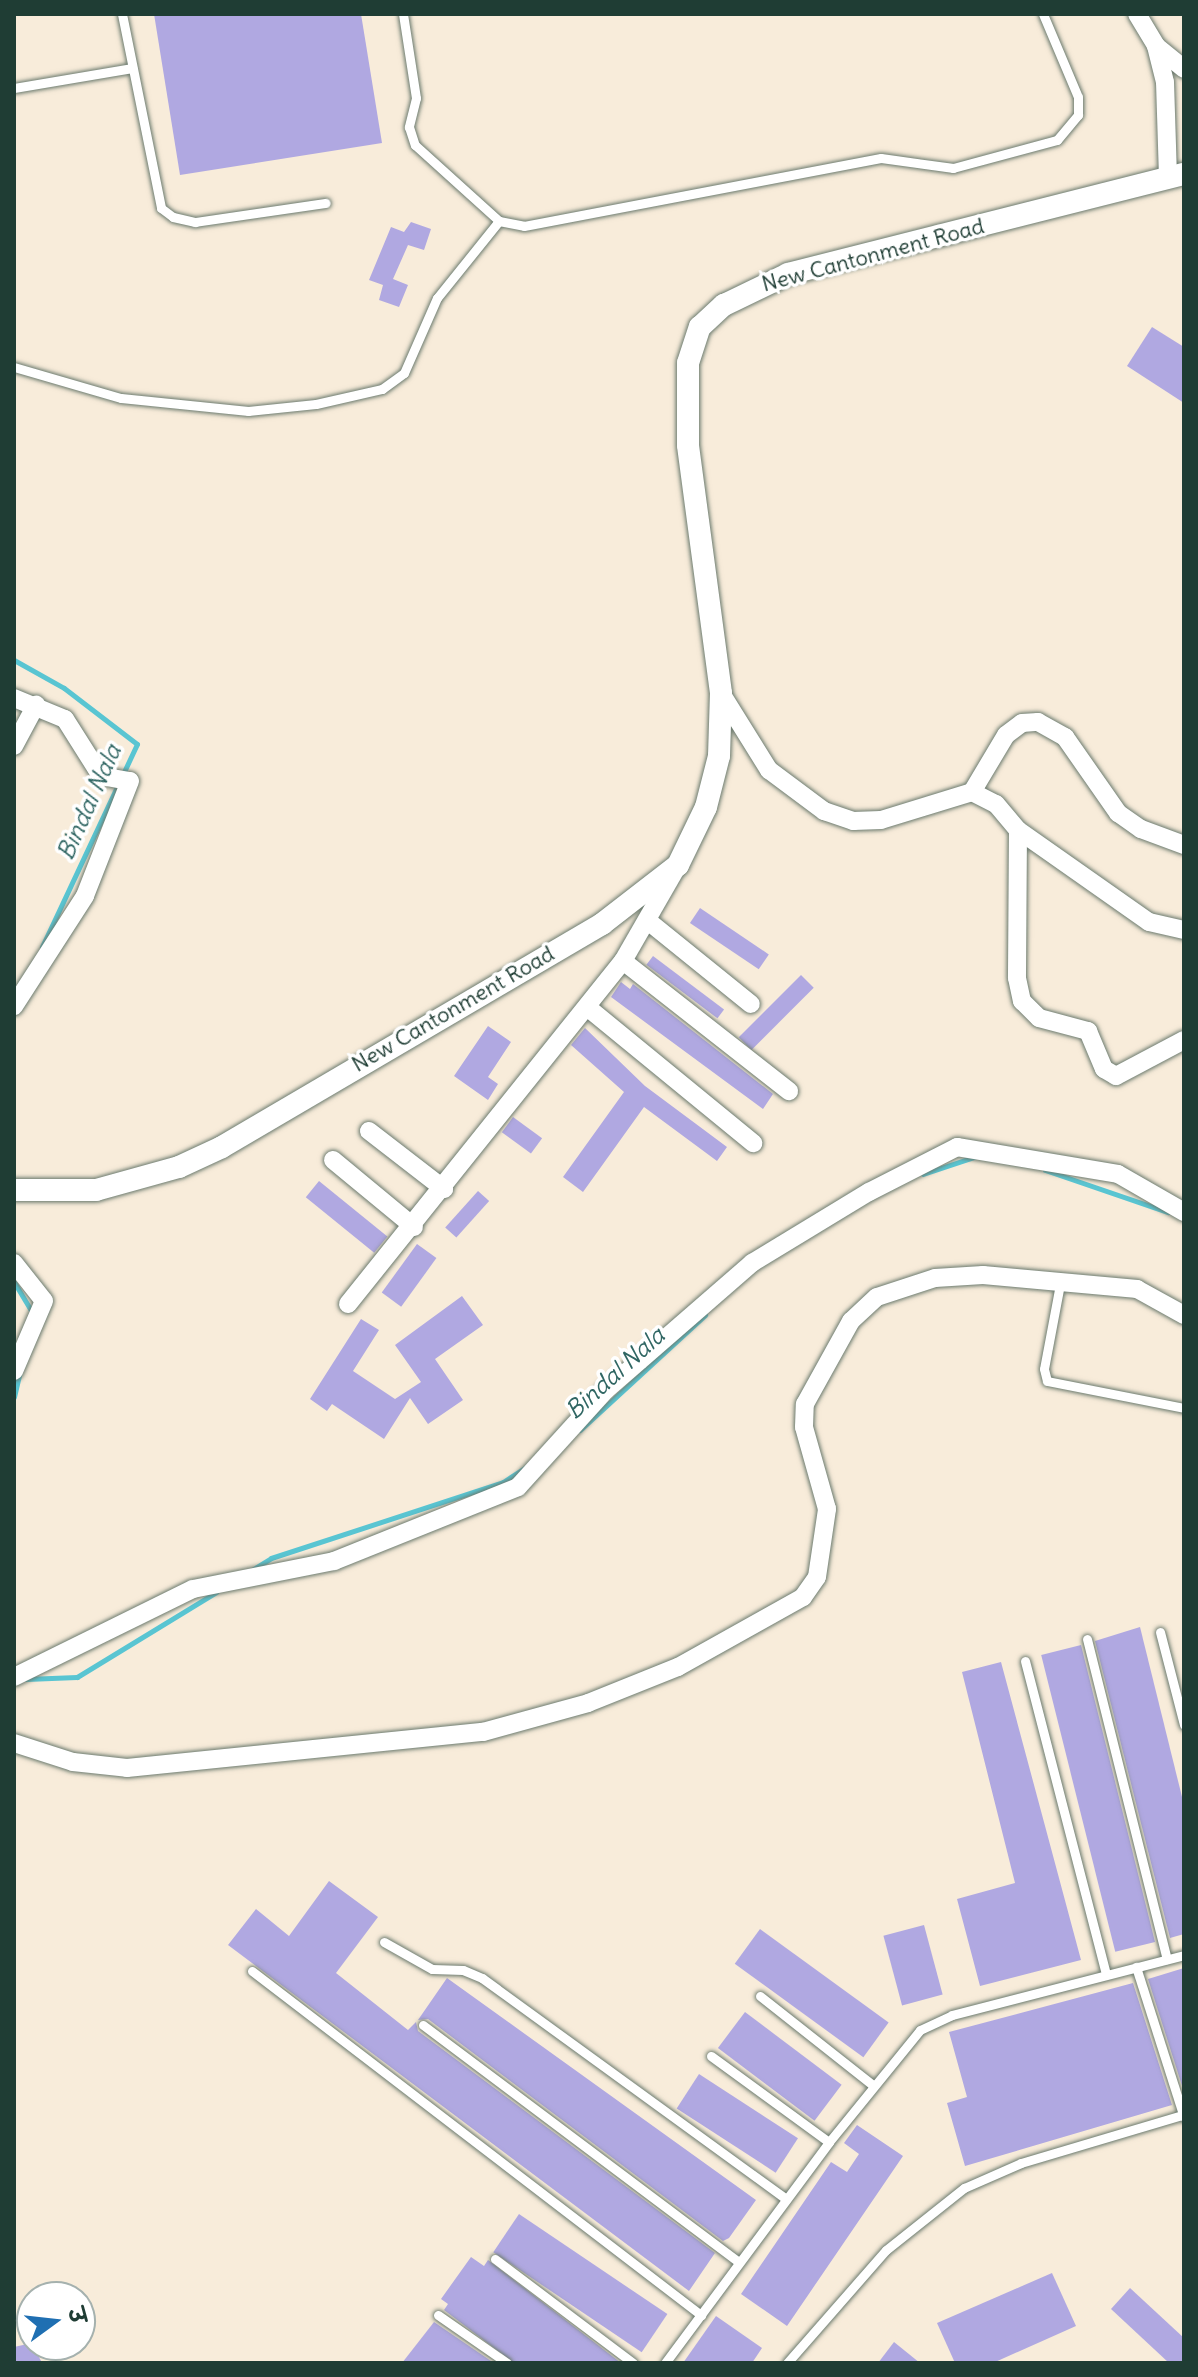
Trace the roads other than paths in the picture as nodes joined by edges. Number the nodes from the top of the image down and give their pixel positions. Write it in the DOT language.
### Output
graph roads {
  1 [pos="122,14"];
  2 [pos="403,14"];
  3 [pos="1043,14"];
  4 [pos="1137,14"];
  5 [pos="1156,46"];
  6 [pos="132,68"];
  7 [pos="1184,69"];
  8 [pos="14,88"];
  9 [pos="1179,176"];
  10 [pos="326,203"];
  11 [pos="499,221"];
  12 [pos="14,367"];
  13 [pos="721,693"];
  14 [pos="14,698"];
  15 [pos="36,705"];
  16 [pos="14,746"];
  17 [pos="972,792"];
  18 [pos="1018,830"];
  19 [pos="1184,845"];
  20 [pos="678,865"];
  21 [pos="648,921"];
  22 [pos="1184,930"];
  23 [pos="623,961"];
  24 [pos="751,1004"];
  25 [pos="14,1006"];
  26 [pos="587,1007"];
  27 [pos="1184,1040"];
  28 [pos="789,1091"];
  29 [pos="369,1131"];
  30 [pos="753,1143"];
  31 [pos="333,1160"];
  32 [pos="444,1189"];
  33 [pos="14,1190"];
  34 [pos="1184,1212"];
  35 [pos="414,1227"];
  36 [pos="14,1263"];
  37 [pos="1060,1284"];
  38 [pos="348,1304"];
  39 [pos="1184,1315"];
  40 [pos="14,1371"];
  41 [pos="1184,1408"];
  42 [pos="1160,1632"];
  43 [pos="1087,1639"];
  44 [pos="1025,1661"];
  45 [pos="14,1677"];
  46 [pos="1184,1725"];
  47 [pos="14,1743"];
  48 [pos="384,1942"];
  49 [pos="1184,1955"];
  50 [pos="1167,1959"];
  51 [pos="1136,1967"];
  52 [pos="252,1971"];
  53 [pos="1106,1975"];
  54 [pos="760,1996"];
  55 [pos="423,2025"];
  56 [pos="711,2056"];
  57 [pos="874,2086"];
  58 [pos="1183,2116"];
  59 [pos="829,2142"];
  60 [pos="786,2199"];
  61 [pos="495,2259"];
  62 [pos="739,2262"];
  63 [pos="438,2315"];
  64 [pos="701,2315"];
  65 [pos="507,2363"];
  66 [pos="633,2363"];
  67 [pos="665,2363"];
  68 [pos="787,2363"];
  1 -- 6 [label="lane"];
  2 -- 11 [label="lane"];
  3 -- 11 [label="lane"];
  4 -- 5 [label="street"];
  5 -- 7 [label="street"];
  5 -- 9 [label="street"];
  6 -- 8 [label="lane"];
  6 -- 10 [label="lane"];
  9 -- 13 [label="street, New Cantonment Road"];
  11 -- 12 [label="lane"];
  13 -- 17 [label="street, New Cantonment Road"];
  13 -- 20 [label="street, New Cantonment Road"];
  14 -- 15 [label="street"];
  15 -- 16 [label="street"];
  15 -- 25 [label="street"];
  17 -- 18 [label="street"];
  17 -- 19 [label="street"];
  18 -- 22 [label="street"];
  18 -- 27 [label="street"];
  20 -- 21 [label="street"];
  20 -- 33 [label="street, New Cantonment Road"];
  21 -- 23 [label="street"];
  21 -- 24 [label="street"];
  23 -- 26 [label="street"];
  23 -- 28 [label="street"];
  26 -- 30 [label="street"];
  26 -- 32 [label="street"];
  29 -- 32 [label="street"];
  31 -- 35 [label="street"];
  32 -- 35 [label="street"];
  34 -- 45 [label="street"];
  35 -- 38 [label="street"];
  36 -- 40 [label="street"];
  37 -- 39 [label="street"];
  37 -- 41 [label="lane"];
  37 -- 47 [label="street"];
  42 -- 46 [label="lane"];
  43 -- 50 [label="lane"];
  44 -- 53 [label="lane"];
  48 -- 60 [label="lane"];
  49 -- 50 [label="lane"];
  50 -- 51 [label="lane"];
  51 -- 53 [label="lane"];
  51 -- 58 [label="lane"];
  52 -- 64 [label="lane"];
  53 -- 57 [label="lane"];
  54 -- 57 [label="lane"];
  55 -- 62 [label="lane"];
  56 -- 59 [label="lane"];
  57 -- 59 [label="lane"];
  58 -- 68 [label="lane"];
  59 -- 60 [label="lane"];
  60 -- 62 [label="lane"];
  61 -- 66 [label="lane"];
  62 -- 64 [label="lane"];
  63 -- 65 [label="lane"];
  64 -- 67 [label="lane"];
}
